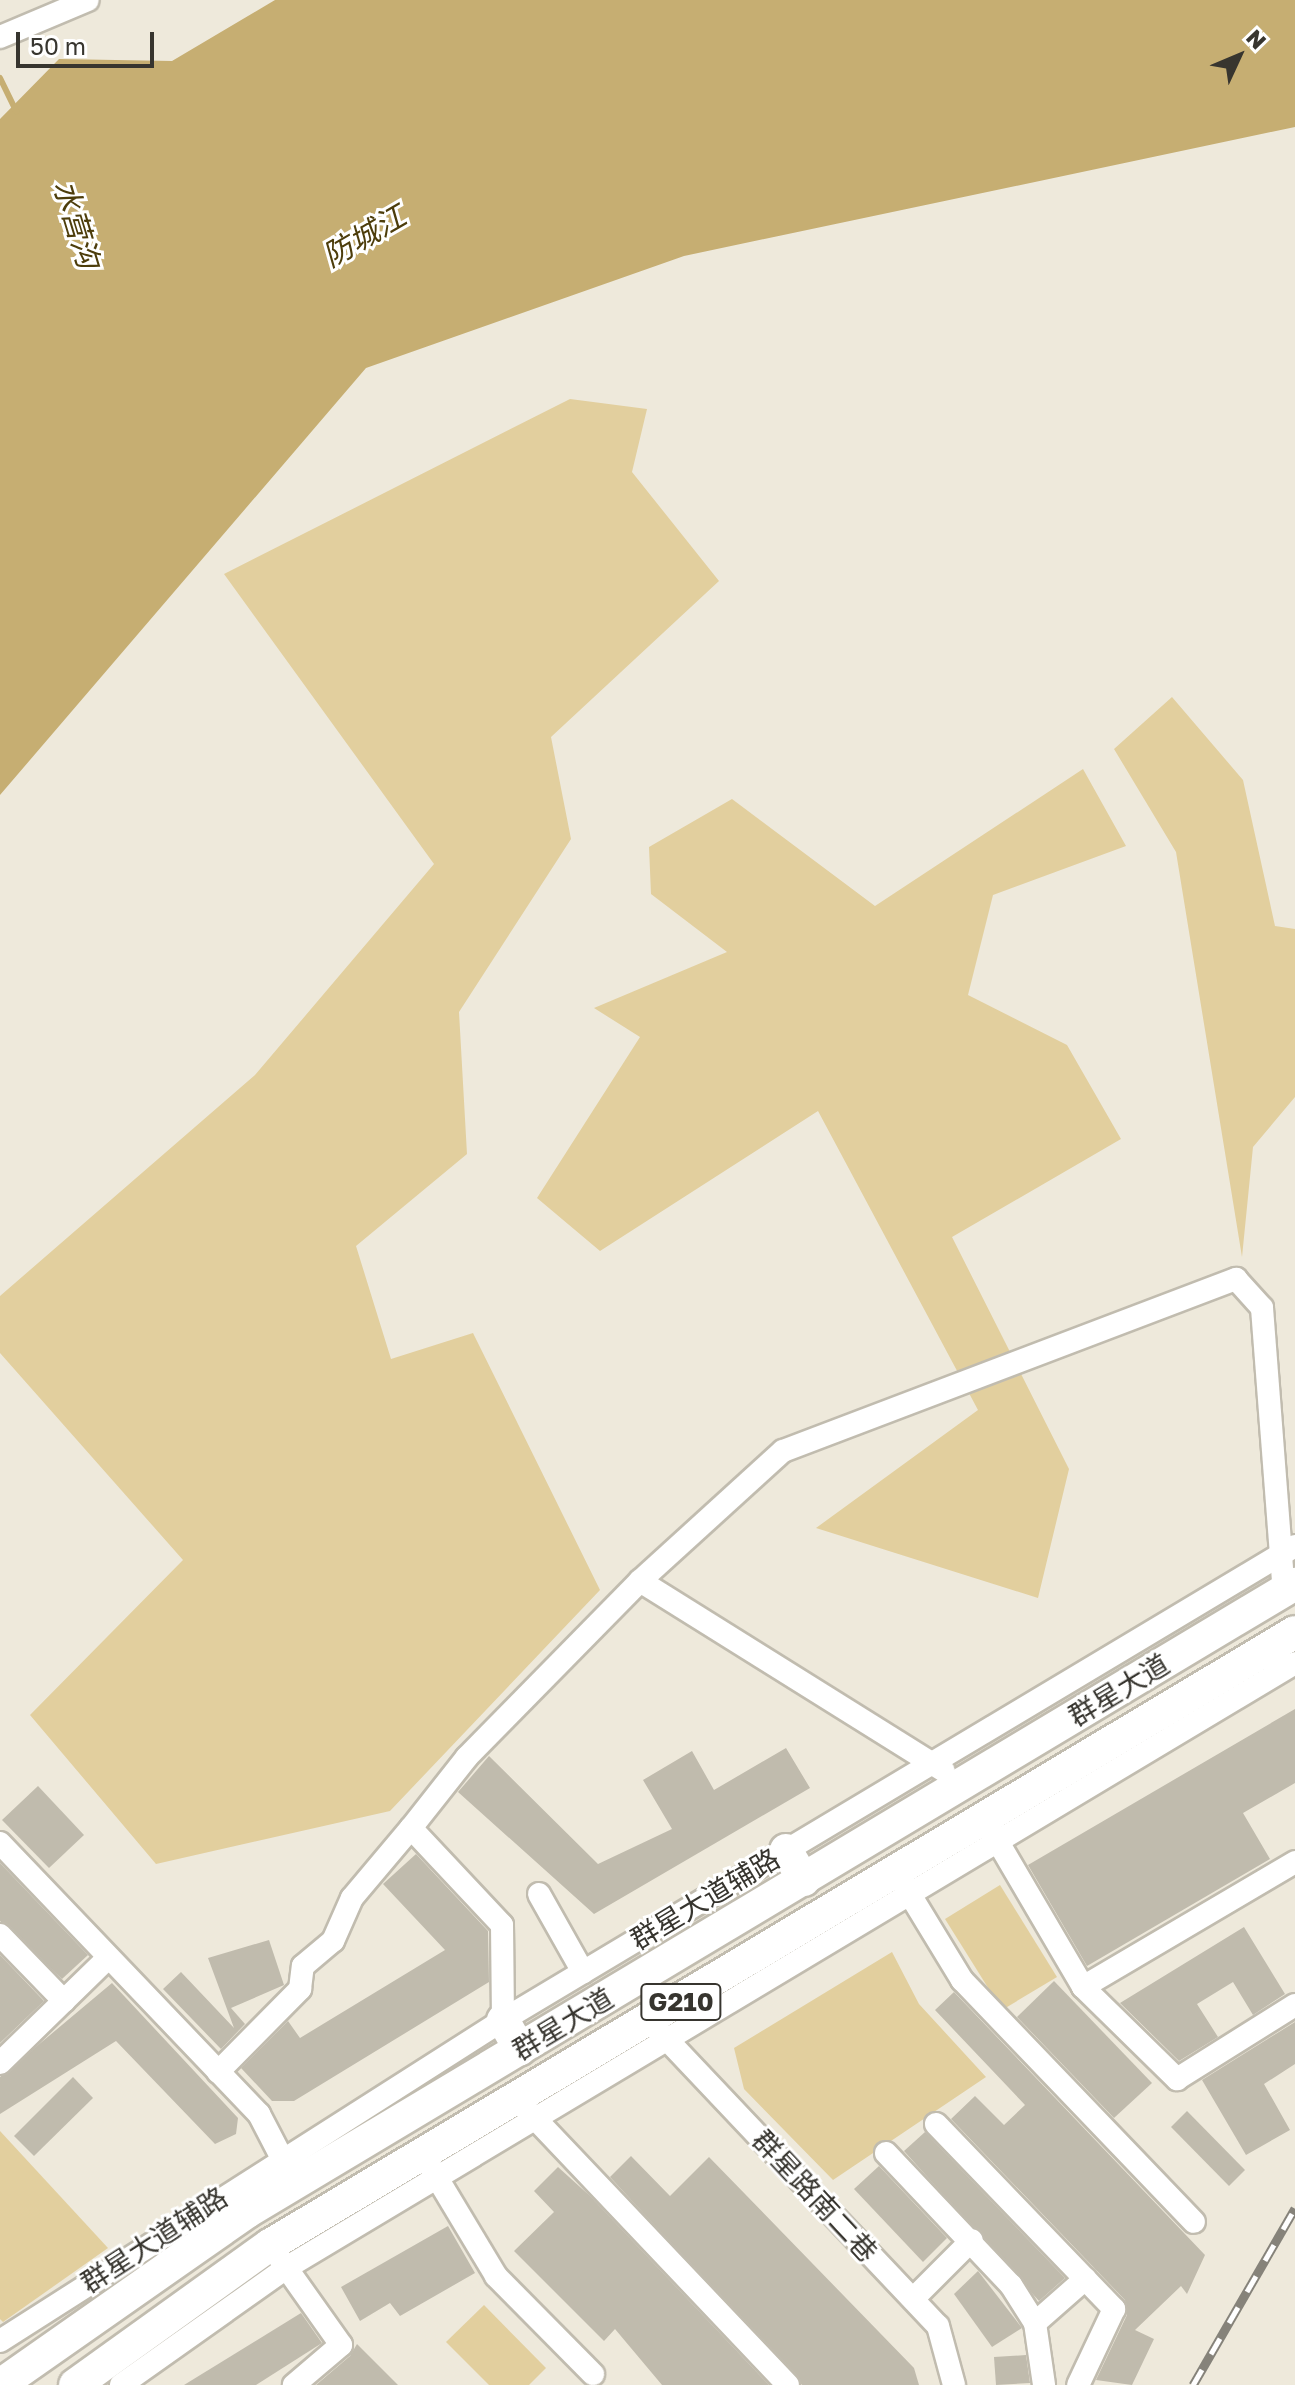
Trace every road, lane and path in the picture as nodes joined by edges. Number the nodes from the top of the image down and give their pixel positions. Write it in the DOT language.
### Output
graph roads {
  1 [pos="88,0"];
  2 [pos="0,37"];
  3 [pos="1287,1550"];
  4 [pos="640,1581"];
  5 [pos="1289,1588"];
  6 [pos="1295,1632"];
  7 [pos="1295,1663"];
  8 [pos="937,1760"];
  9 [pos="955,1789"];
  10 [pos="411,1828"];
  11 [pos="991,1830"];
  12 [pos="0,1843"];
  13 [pos="786,1850"];
  14 [pos="1295,1862"];
  15 [pos="804,1880"];
  16 [pos="903,1883"];
  17 [pos="539,1894"];
  18 [pos="0,1935"];
  19 [pos="108,1958"];
  20 [pos="583,1972"];
  21 [pos="1083,1987"];
  22 [pos="64,2001"];
  23 [pos="1295,2005"];
  24 [pos="503,2020"];
  25 [pos="658,2030"];
  26 [pos="520,2050"];
  27 [pos="0,2063"];
  28 [pos="218,2072"];
  29 [pos="527,2109"];
  30 [pos="404,2121"];
  31 [pos="936,2124"];
  32 [pos="886,2153"];
  33 [pos="430,2166"];
  34 [pos="288,2170"];
  35 [pos="1194,2222"];
  36 [pos="972,2240"];
  37 [pos="278,2256"];
  38 [pos="1085,2279"];
  39 [pos="913,2299"];
  40 [pos="1035,2323"];
  41 [pos="0,2341"];
  42 [pos="593,2374"];
  43 [pos="4,2381"];
  44 [pos="75,2385"];
  45 [pos="121,2385"];
  46 [pos="294,2385"];
  47 [pos="788,2385"];
  48 [pos="954,2385"];
  49 [pos="1044,2385"];
  50 [pos="1078,2385"];
  1 -- 2 [label="street"];
  3 -- 4 [label="street"];
  3 -- 5 [label="street"];
  3 -- 8 [label="street, 群星大道辅路"];
  4 -- 8 [label="street"];
  4 -- 10 [label="street"];
  5 -- 9 [label="highway, 群星大道 / G210"];
  6 -- 11 [label="highway, 群星大道 / G210"];
  7 -- 11 [label="street"];
  8 -- 9 [label="street"];
  8 -- 13 [label="street, 群星大道辅路"];
  9 -- 15 [label="highway, 群星大道 / G210"];
  10 -- 24 [label="street"];
  10 -- 28 [label="street"];
  11 -- 16 [label="highway, 群星大道 / G210"];
  11 -- 21 [label="street"];
  12 -- 19 [label="street"];
  13 -- 15 [label="highway"];
  13 -- 20 [label="street, 群星大道辅路"];
  14 -- 21 [label="street"];
  15 -- 26 [label="highway, 群星大道 / G210"];
  16 -- 25 [label="highway, 群星大道 / G210"];
  16 -- 35 [label="street"];
  17 -- 20 [label="street"];
  18 -- 22 [label="street"];
  19 -- 22 [label="street"];
  19 -- 28 [label="street"];
  20 -- 24 [label="street, 群星大道辅路"];
  21 -- 23 [label="street"];
  22 -- 27 [label="street"];
  24 -- 26 [label="highway"];
  24 -- 34 [label="street, 群星大道辅路"];
  25 -- 29 [label="highway, 群星大道 / G210"];
  25 -- 39 [label="street, 群星路南二巷"];
  26 -- 30 [label="highway, 群星大道 / G210"];
  28 -- 34 [label="street"];
  29 -- 33 [label="highway, 群星大道 / G210"];
  29 -- 47 [label="street"];
  30 -- 33 [label="highway"];
  30 -- 34 [label="highway, 群星大道 / G210"];
  31 -- 38 [label="street"];
  32 -- 36 [label="street"];
  33 -- 37 [label="highway, 群星大道 / G210"];
  33 -- 42 [label="street"];
  34 -- 41 [label="street, 群星大道辅路"];
  34 -- 43 [label="highway, 群星大道 / G210"];
  36 -- 39 [label="street"];
  36 -- 40 [label="street"];
  37 -- 44 [label="highway, 群星大道 / G210"];
  37 -- 45 [label="street"];
  37 -- 46 [label="street"];
  38 -- 40 [label="street"];
  38 -- 50 [label="street"];
  39 -- 48 [label="street, 群星路南二巷"];
  40 -- 49 [label="street"];
}
